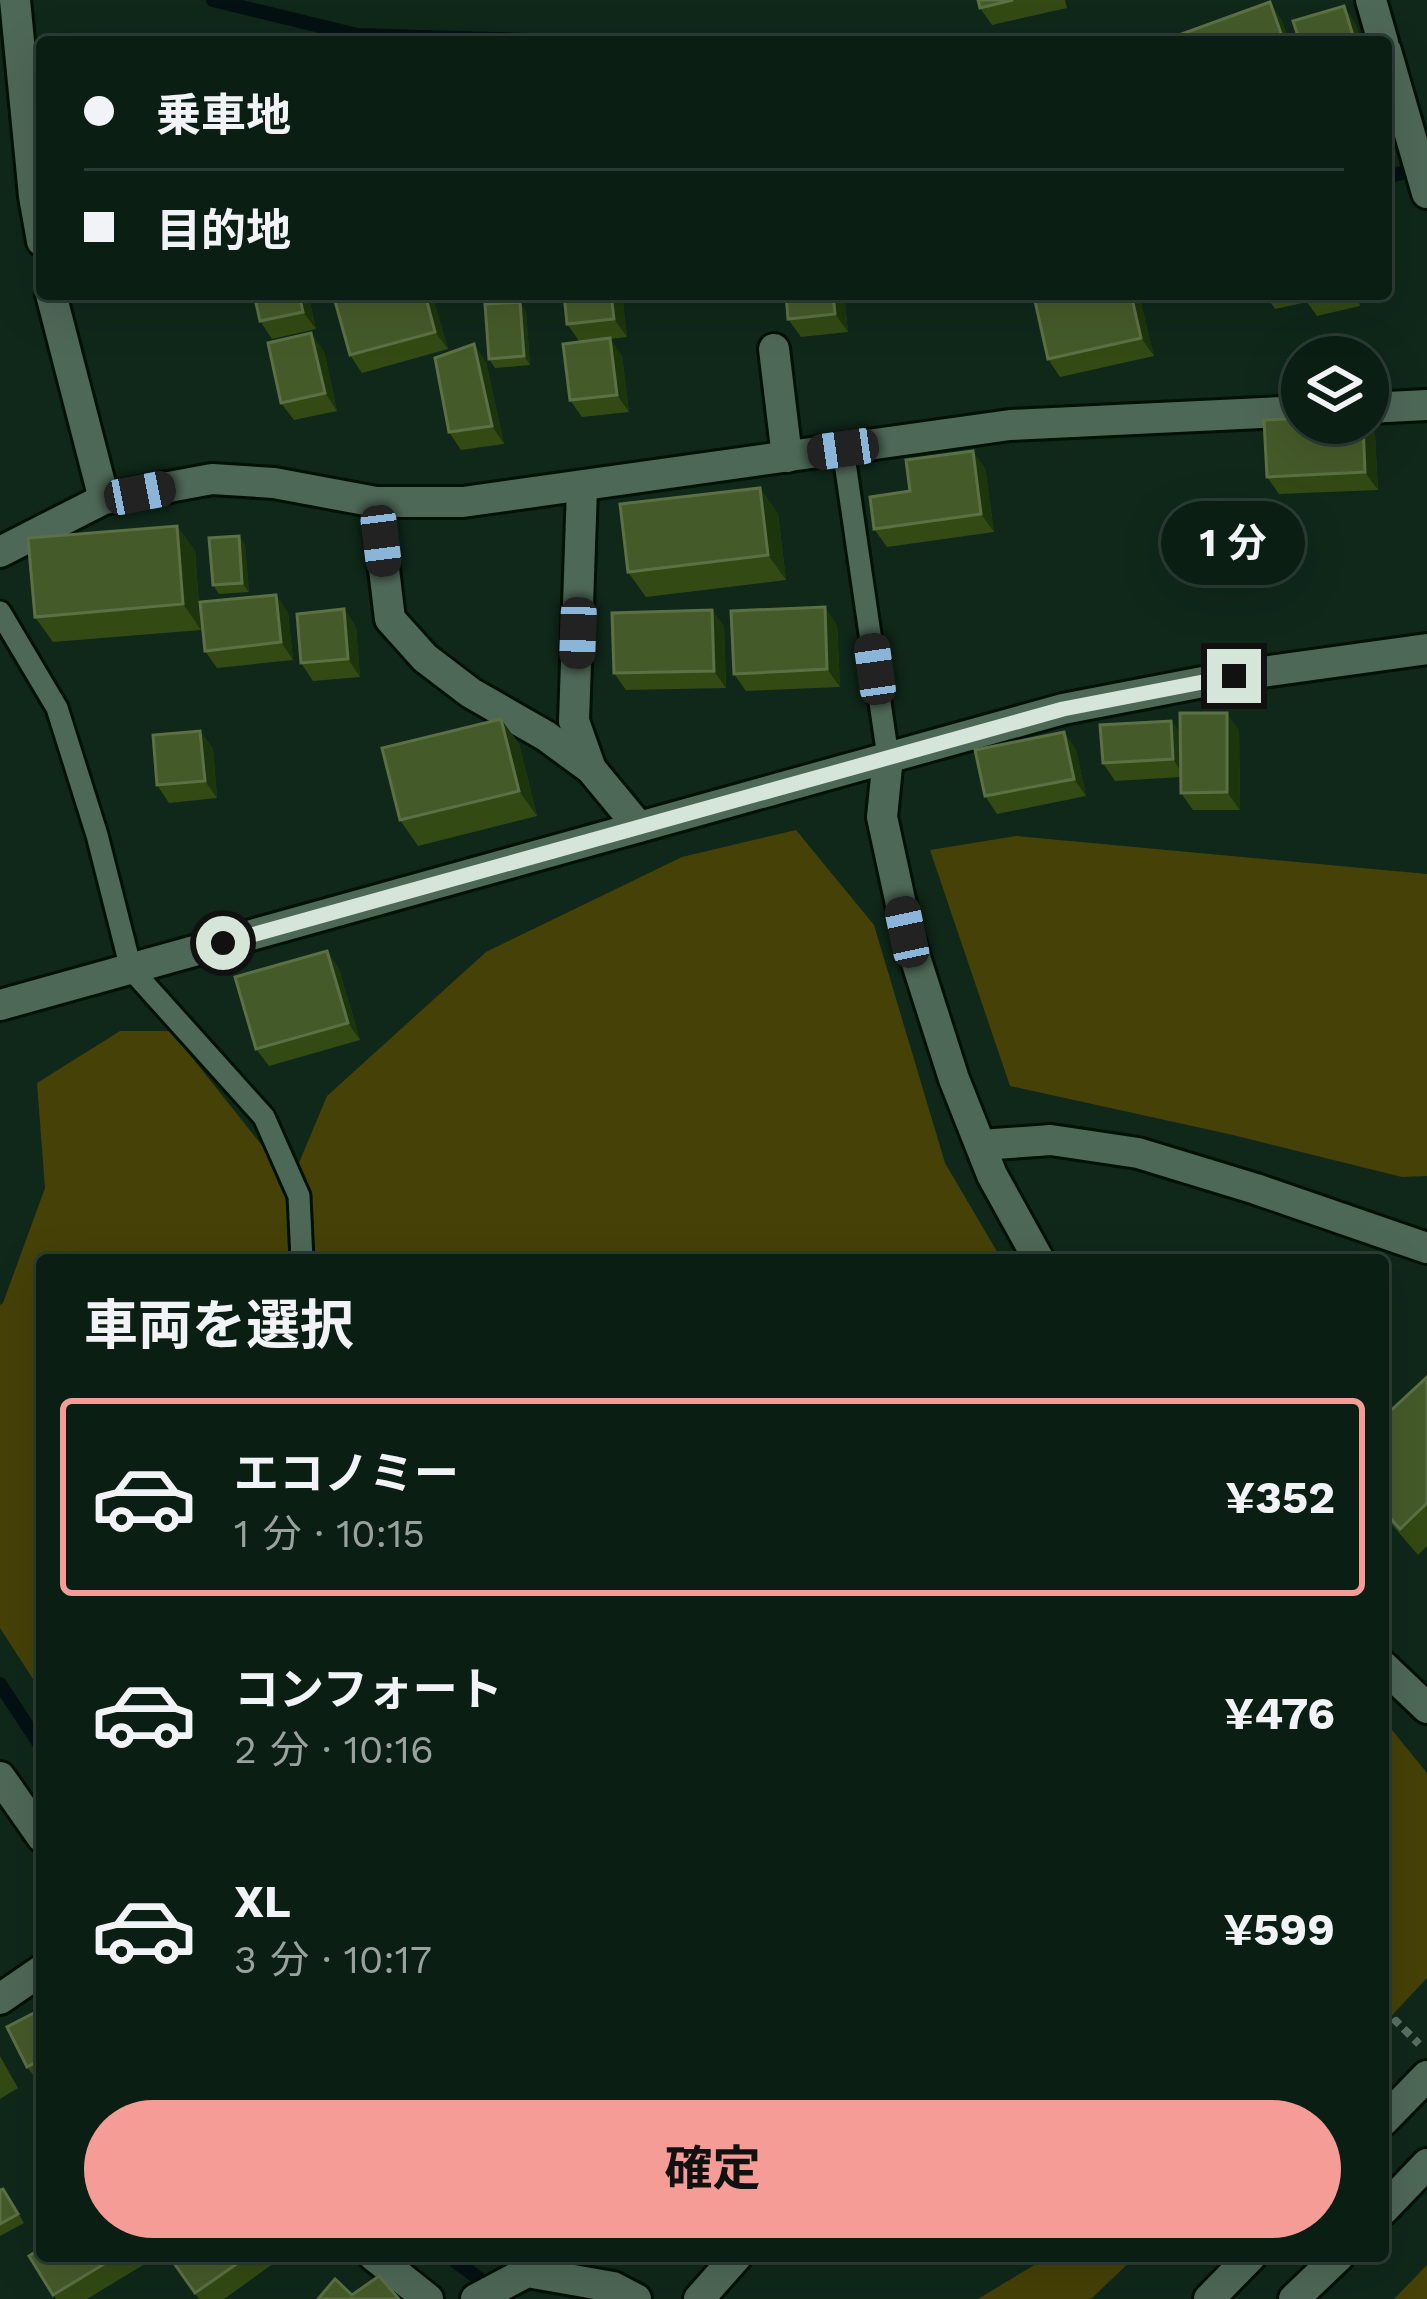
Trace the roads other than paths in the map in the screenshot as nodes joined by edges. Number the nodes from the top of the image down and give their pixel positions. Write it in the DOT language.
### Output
graph roads {
  1 [pos="15,0"];
  2 [pos="1371,0"];
  3 [pos="1381,36"];
  4 [pos="1392,71"];
  5 [pos="1427,193"];
  6 [pos="36,207"];
  7 [pos="53,300"];
  8 [pos="774,349"];
  9 [pos="1427,405"];
  10 [pos="1389,407"];
  11 [pos="1281,412"];
  12 [pos="843,449"];
  13 [pos="787,457"];
  14 [pos="582,488"];
  15 [pos="104,500"];
  16 [pos="376,502"];
  17 [pos="0,552"];
  18 [pos="0,612"];
  19 [pos="1427,649"];
  20 [pos="888,757"];
  21 [pos="591,769"];
  22 [pos="640,827"];
  23 [pos="131,969"];
  24 [pos="0,1005"];
  25 [pos="981,1145"];
  26 [pos="1427,1248"];
  27 [pos="302,1254"];
  28 [pos="1036,1254"];
  29 [pos="1389,1672"];
  30 [pos="1427,1708"];
  31 [pos="0,1777"];
  32 [pos="36,1828"];
  33 [pos="36,1974"];
  34 [pos="0,1999"];
  35 [pos="1427,2076"];
  36 [pos="1389,2115"];
  37 [pos="1427,2164"];
  38 [pos="1389,2204"];
  39 [pos="382,2262"];
  40 [pos="732,2262"];
  41 [pos="1245,2262"];
  42 [pos="1333,2262"];
  43 [pos="428,2299"];
  44 [pos="476,2299"];
  45 [pos="637,2299"];
  46 [pos="699,2299"];
  47 [pos="1209,2299"];
  48 [pos="1294,2299"];
  1 -- 6 [label="street"];
  2 -- 3 [label="street"];
  4 -- 5 [label="street"];
  7 -- 15 [label="street"];
  8 -- 13 [label="street"];
  9 -- 10 [label="street"];
  11 -- 12 [label="street"];
  12 -- 13 [label="street"];
  12 -- 20 [label="lane"];
  13 -- 14 [label="street"];
  14 -- 16 [label="street"];
  14 -- 21 [label="street"];
  15 -- 16 [label="street"];
  15 -- 17 [label="street"];
  16 -- 21 [label="street"];
  18 -- 23 [label="lane"];
  19 -- 20 [label="street"];
  20 -- 22 [label="street"];
  20 -- 25 [label="street"];
  21 -- 22 [label="street"];
  22 -- 23 [label="street"];
  23 -- 24 [label="street"];
  23 -- 27 [label="lane"];
  25 -- 26 [label="street"];
  25 -- 28 [label="street"];
  29 -- 30 [label="street"];
  31 -- 32 [label="street"];
  33 -- 34 [label="street"];
  35 -- 36 [label="street"];
  37 -- 38 [label="street"];
  39 -- 43 [label="street"];
  40 -- 46 [label="street"];
  41 -- 47 [label="street"];
  42 -- 48 [label="street"];
  44 -- 45 [label="street"];
}
